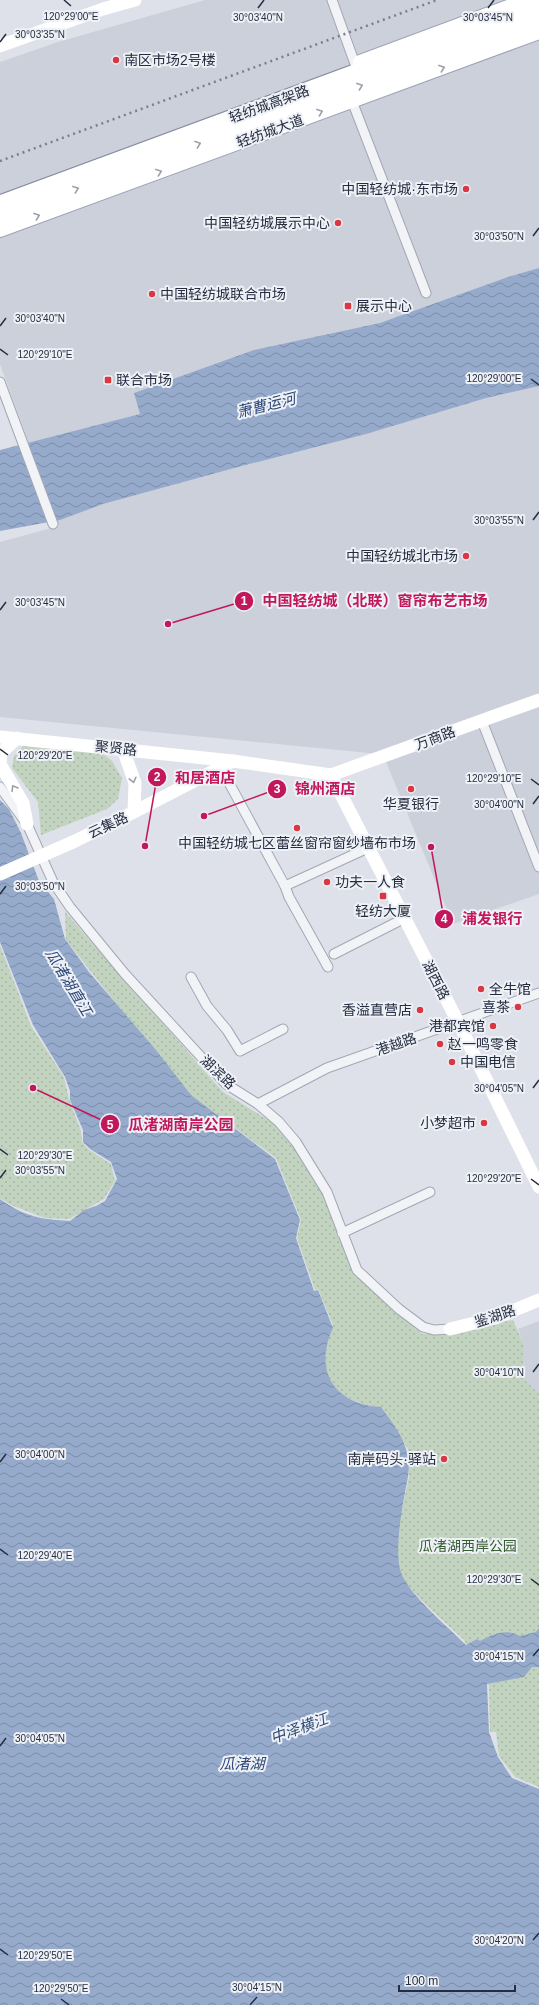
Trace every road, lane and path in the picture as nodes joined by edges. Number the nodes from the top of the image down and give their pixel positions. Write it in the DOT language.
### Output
graph roads {
  1 [pos="135,0"];
  2 [pos="332,0"];
  3 [pos="527,0"];
  4 [pos="539,5"];
  5 [pos="539,20"];
  6 [pos="539,32"];
  7 [pos="0,46"];
  8 [pos="355,64"];
  9 [pos="352,101"];
  10 [pos="0,196"];
  11 [pos="0,204"];
  12 [pos="0,217"];
  13 [pos="0,230"];
  14 [pos="426,293"];
  15 [pos="0,382"];
  16 [pos="53,524"];
  17 [pos="539,700"];
  18 [pos="482,721"];
  19 [pos="0,736"];
  20 [pos="17,738"];
  21 [pos="123,749"];
  22 [pos="233,761"];
  23 [pos="221,768"];
  24 [pos="331,775"];
  25 [pos="0,787"];
  26 [pos="134,812"];
  27 [pos="27,824"];
  28 [pos="368,848"];
  29 [pos="539,867"];
  30 [pos="0,874"];
  31 [pos="285,886"];
  32 [pos="405,918"];
  33 [pos="334,954"];
  34 [pos="328,967"];
  35 [pos="191,977"];
  36 [pos="539,993"];
  37 [pos="458,1022"];
  38 [pos="283,1029"];
  39 [pos="258,1104"];
  40 [pos="535,1169"];
  41 [pos="539,1187"];
  42 [pos="430,1192"];
  43 [pos="342,1233"];
  44 [pos="539,1300"];
  45 [pos="450,1329"];
  1 -- 7 [label="street"];
  2 -- 8 [label="street"];
  3 -- 8 [label="main road"];
  4 -- 11 [label="highway, 轻纺城高架路"];
  12 -- 5 [label="highway, 轻纺城高架路, one-way"];
  9 -- 6 [label="main road, 轻纺城大道, one-way"];
  8 -- 10 [label="main road"];
  13 -- 9 [label="main road, 轻纺城大道, one-way"];
  9 -- 14 [label="street"];
  15 -- 16 [label="street"];
  17 -- 18 [label="street, 万商路"];
  18 -- 24 [label="street, 万商路"];
  18 -- 29 [label="street"];
  19 -- 20 [label="street, 聚贤路"];
  20 -- 21 [label="street, 聚贤路"];
  27 -- 20 [label="street, one-way"];
  21 -- 22 [label="street, 聚贤路"];
  21 -- 26 [label="street, one-way"];
  22 -- 23 [label="street, 云集路"];
  22 -- 24 [label="street"];
  23 -- 26 [label="street, 云集路"];
  23 -- 31 [label="street"];
  24 -- 28 [label="street, 湖西路"];
  25 -- 27 [label="street, 湖滨路"];
  26 -- 30 [label="street, 云集路, bridge"];
  27 -- 39 [label="street, 湖滨路"];
  28 -- 31 [label="street"];
  28 -- 32 [label="street, 湖西路"];
  31 -- 34 [label="street"];
  32 -- 33 [label="street"];
  32 -- 37 [label="street, 湖西路"];
  35 -- 38 [label="street"];
  36 -- 37 [label="street, 港越路"];
  37 -- 39 [label="street, 港越路"];
  37 -- 40 [label="street, 湖西路"];
  39 -- 43 [label="street, 湖滨路"];
  40 -- 41 [label="street, 湖西路"];
  42 -- 43 [label="street"];
  43 -- 45 [label="street, 湖滨路"];
  44 -- 45 [label="street, 鉴湖路"];
}
